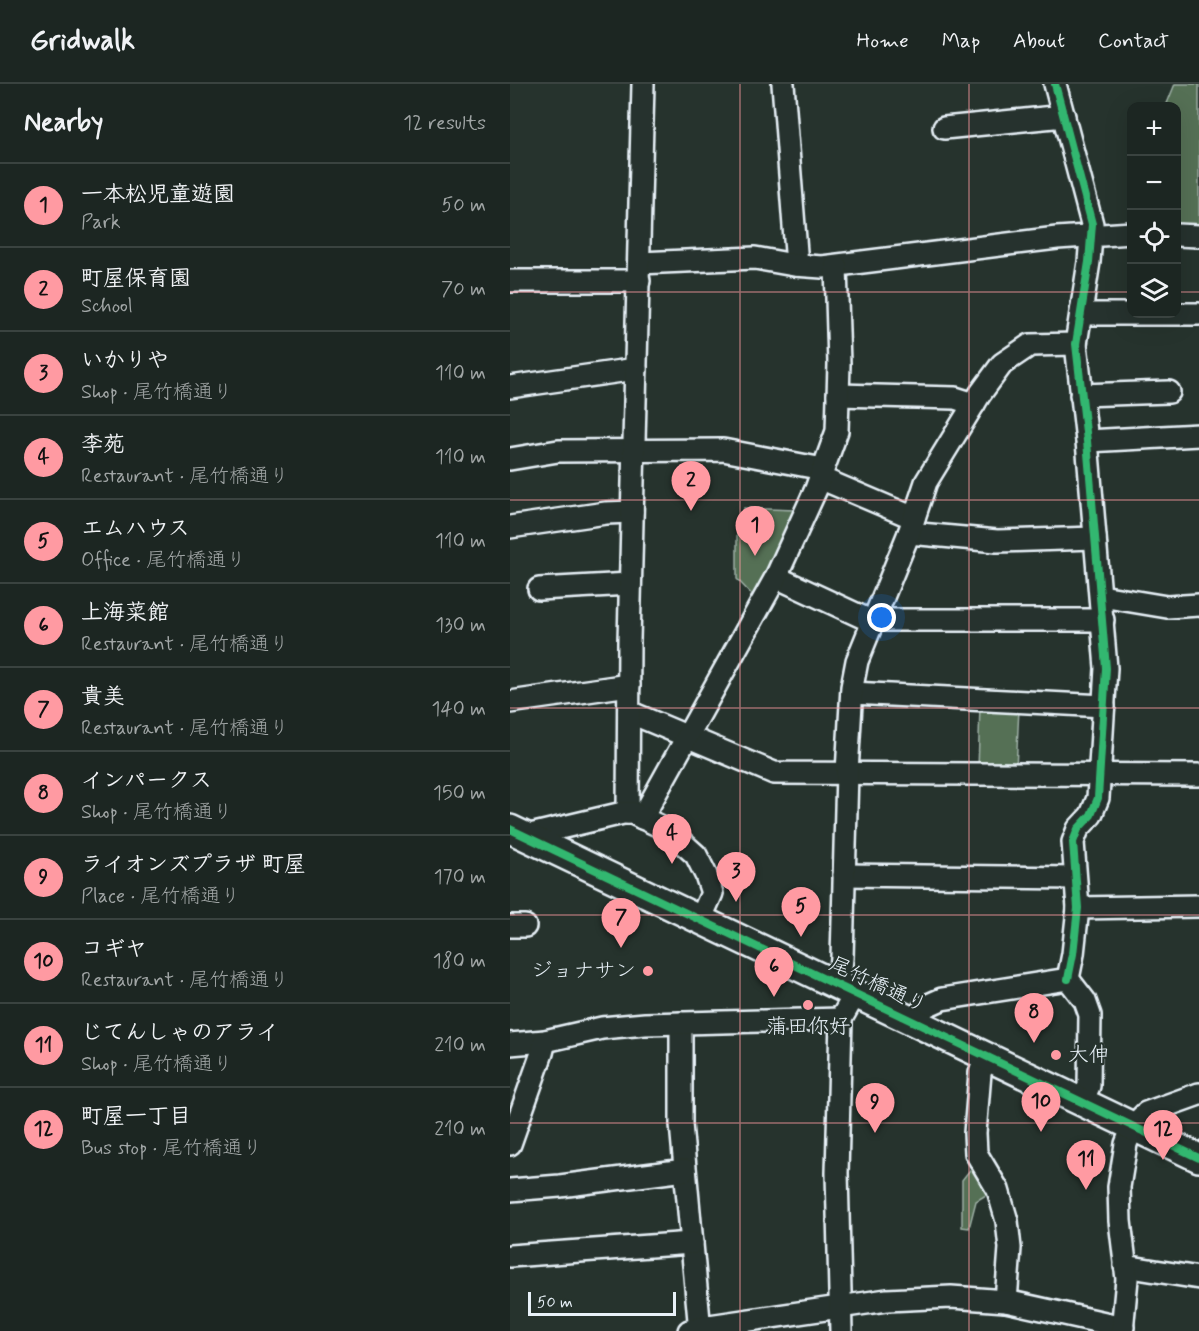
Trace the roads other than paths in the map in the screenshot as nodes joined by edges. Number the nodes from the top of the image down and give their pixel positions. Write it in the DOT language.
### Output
graph roads {
  1 [pos="643,84"];
  2 [pos="783,84"];
  3 [pos="1055,84"];
  4 [pos="1064,116"];
  5 [pos="944,128"];
  6 [pos="1127,233"];
  7 [pos="1092,235"];
  8 [pos="1181,235"];
  9 [pos="1199,236"];
  10 [pos="797,265"];
  11 [pos="836,266"];
  12 [pos="639,272"];
  13 [pos="510,281"];
  14 [pos="1081,314"];
  15 [pos="1199,314"];
  16 [pos="1076,344"];
  17 [pos="636,369"];
  18 [pos="510,387"];
  19 [pos="1169,392"];
  20 [pos="838,395"];
  21 [pos="1081,395"];
  22 [pos="974,404"];
  23 [pos="1199,435"];
  24 [pos="1087,441"];
  25 [pos="634,451"];
  26 [pos="510,459"];
  27 [pos="821,473"];
  28 [pos="632,512"];
  29 [pos="912,526"];
  30 [pos="510,527"];
  31 [pos="1095,538"];
  32 [pos="776,578"];
  33 [pos="630,584"];
  34 [pos="539,589"];
  35 [pos="1101,596"];
  36 [pos="1199,605"];
  37 [pos="1103,620"];
  38 [pos="874,621"];
  39 [pos="629,685"];
  40 [pos="852,693"];
  41 [pos="510,702"];
  42 [pos="1104,706"];
  43 [pos="629,712"];
  44 [pos="687,737"];
  45 [pos="847,772"];
  46 [pos="1099,775"];
  47 [pos="1199,775"];
  48 [pos="635,815"];
  49 [pos="518,832"];
  50 [pos="844,875"];
  51 [pos="1075,878"];
  52 [pos="1199,906"];
  53 [pos="1078,908"];
  54 [pos="700,920"];
  55 [pos="1068,979"];
  56 [pos="844,989"];
  57 [pos="841,1019"];
  58 [pos="681,1023"];
  59 [pos="916,1023"];
  60 [pos="544,1041"];
  61 [pos="510,1044"];
  62 [pos="986,1057"];
  63 [pos="1197,1089"];
  64 [pos="1082,1101"];
  65 [pos="1133,1126"];
  66 [pos="510,1144"];
  67 [pos="1199,1158"];
  68 [pos="686,1170"];
  69 [pos="510,1190"];
  70 [pos="692,1243"];
  71 [pos="510,1256"];
  72 [pos="1125,1266"];
  73 [pos="1199,1278"];
  74 [pos="1006,1301"];
  75 [pos="839,1308"];
  76 [pos="770,1324"];
  77 [pos="1122,1329"];
  78 [pos="696,1330"];
  79 [pos="841,1331"];
  1 -- 12 [label="street"];
  2 -- 10 [label="street"];
  3 -- 4 [label="street"];
  4 -- 5 [label="street"];
  4 -- 7 [label="street"];
  6 -- 7 [label="street"];
  7 -- 11 [label="street"];
  7 -- 14 [label="street"];
  8 -- 9 [label="street"];
  10 -- 11 [label="street"];
  10 -- 12 [label="street"];
  11 -- 20 [label="street"];
  12 -- 13 [label="street"];
  12 -- 17 [label="street"];
  14 -- 15 [label="street"];
  14 -- 16 [label="street"];
  16 -- 21 [label="street"];
  16 -- 22 [label="street"];
  17 -- 18 [label="street"];
  17 -- 25 [label="street"];
  19 -- 21 [label="street"];
  20 -- 22 [label="street"];
  20 -- 27 [label="street"];
  21 -- 24 [label="street"];
  22 -- 29 [label="street"];
  23 -- 24 [label="street"];
  24 -- 31 [label="street"];
  25 -- 26 [label="street"];
  25 -- 27 [label="street"];
  25 -- 28 [label="street"];
  27 -- 29 [label="street"];
  27 -- 32 [label="street"];
  28 -- 30 [label="street"];
  28 -- 33 [label="street"];
  29 -- 31 [label="street"];
  29 -- 38 [label="street"];
  31 -- 35 [label="street"];
  32 -- 38 [label="street"];
  32 -- 44 [label="street"];
  33 -- 34 [label="street"];
  33 -- 39 [label="street"];
  35 -- 36 [label="street"];
  35 -- 37 [label="street"];
  37 -- 38 [label="street"];
  37 -- 42 [label="street"];
  38 -- 40 [label="street"];
  39 -- 41 [label="street"];
  39 -- 43 [label="street"];
  40 -- 42 [label="street"];
  40 -- 45 [label="street"];
  42 -- 46 [label="street"];
  43 -- 44 [label="street"];
  43 -- 48 [label="street"];
  44 -- 45 [label="street"];
  44 -- 48 [label="street"];
  45 -- 46 [label="street"];
  45 -- 50 [label="street"];
  46 -- 47 [label="street"];
  46 -- 51 [label="street"];
  48 -- 49 [label="street"];
  48 -- 54 [label="street"];
  49 -- 54 [label="main road, 尾竹橋通り"];
  50 -- 51 [label="street"];
  50 -- 56 [label="street"];
  51 -- 53 [label="street"];
  52 -- 53 [label="street"];
  53 -- 55 [label="street"];
  54 -- 56 [label="main road, 尾竹橋通り"];
  55 -- 59 [label="street"];
  55 -- 64 [label="street"];
  56 -- 57 [label="street"];
  56 -- 59 [label="main road, 尾竹橋通り"];
  57 -- 58 [label="street"];
  57 -- 75 [label="street"];
  58 -- 60 [label="street"];
  58 -- 68 [label="street"];
  59 -- 62 [label="main road, 尾竹橋通り"];
  60 -- 61 [label="street"];
  60 -- 66 [label="street"];
  62 -- 64 [label="main road, 尾竹橋通り"];
  62 -- 74 [label="street"];
  63 -- 65 [label="street"];
  64 -- 65 [label="main road, 尾竹橋通り"];
  65 -- 67 [label="main road, 尾竹橋通り"];
  65 -- 72 [label="street"];
  68 -- 69 [label="street"];
  68 -- 70 [label="street"];
  70 -- 71 [label="street"];
  70 -- 78 [label="street"];
  72 -- 73 [label="street"];
  72 -- 77 [label="street"];
  74 -- 75 [label="street"];
  74 -- 77 [label="street"];
  75 -- 76 [label="street"];
  75 -- 79 [label="street"];
  76 -- 78 [label="street"];
}
